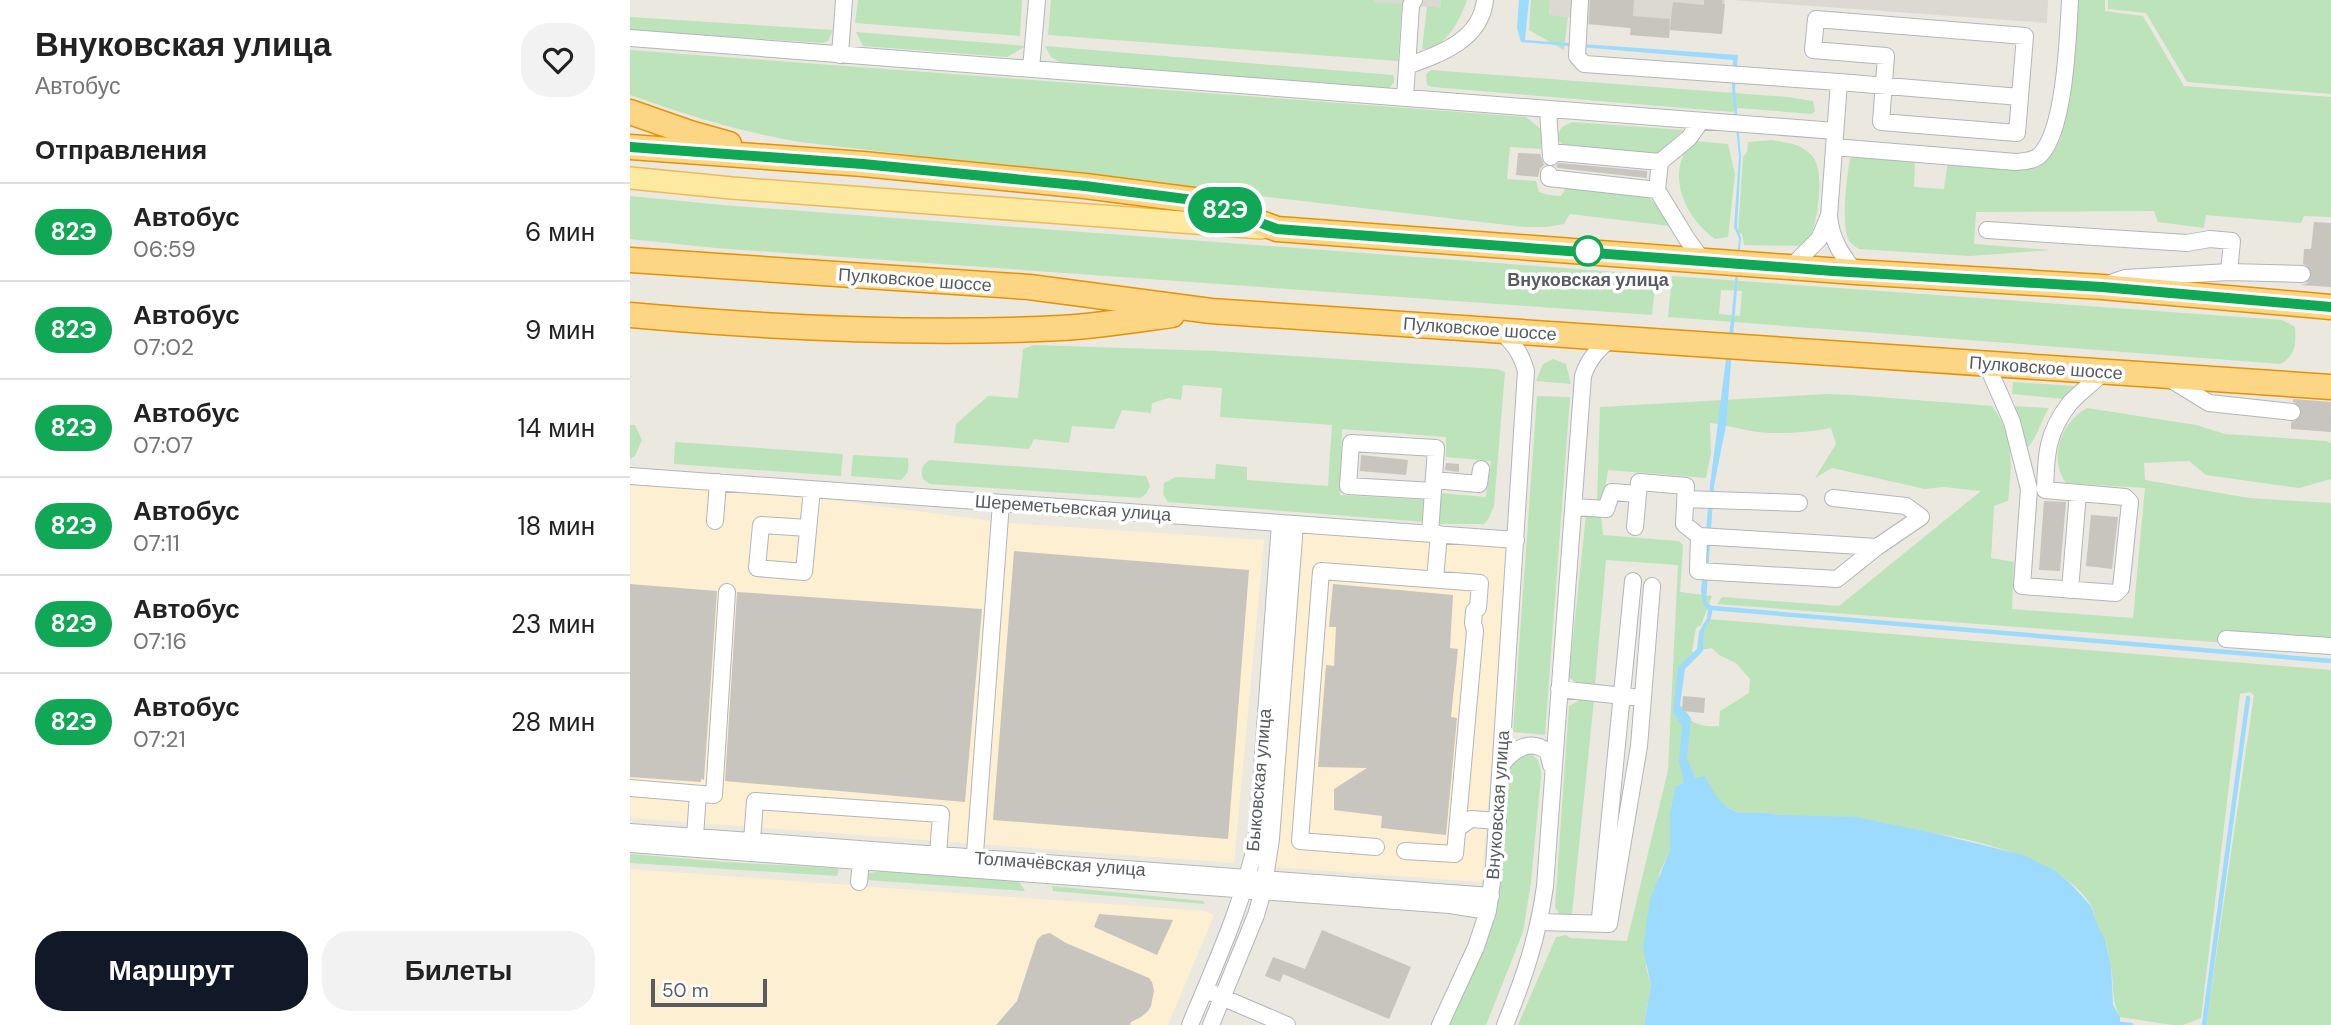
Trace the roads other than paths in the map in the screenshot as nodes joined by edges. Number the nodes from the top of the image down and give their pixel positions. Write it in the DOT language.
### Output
graph roads {
  1 [pos="844,0"];
  2 [pos="1037,0"];
  3 [pos="1414,0"];
  4 [pos="1485,0"];
  5 [pos="1580,0"];
  6 [pos="2070,0"];
  7 [pos="630,38"];
  8 [pos="840,55"];
  9 [pos="1407,66"];
  10 [pos="1031,69"];
  11 [pos="1839,82"];
  12 [pos="1884,86"];
  13 [pos="2020,97"];
  14 [pos="1405,98"];
  15 [pos="1548,109"];
  16 [pos="630,112"];
  17 [pos="1701,121"];
  18 [pos="1834,139"];
  19 [pos="630,147"];
  20 [pos="780,158"];
  21 [pos="1660,162"];
  22 [pos="1549,174"];
  23 [pos="630,178"];
  24 [pos="1657,190"];
  25 [pos="1829,216"];
  26 [pos="1277,229"];
  27 [pos="1987,230"];
  28 [pos="630,260"];
  29 [pos="1703,261"];
  30 [pos="1790,268"];
  31 [pos="1855,272"];
  32 [pos="2230,272"];
  33 [pos="2302,274"];
  34 [pos="2102,287"];
  35 [pos="2331,307"];
  36 [pos="1211,311"];
  37 [pos="630,315"];
  38 [pos="1501,331"];
  39 [pos="1613,337"];
  40 [pos="1987,365"];
  41 [pos="2102,373"];
  42 [pos="2166,376"];
  43 [pos="2331,387"];
  44 [pos="2292,412"];
  45 [pos="1481,469"];
  46 [pos="630,476"];
  47 [pos="718,482"];
  48 [pos="1434,486"];
  49 [pos="812,489"];
  50 [pos="2037,490"];
  51 [pos="2078,493"];
  52 [pos="1638,494"];
  53 [pos="1833,498"];
  54 [pos="1685,499"];
  55 [pos="1001,503"];
  56 [pos="1799,503"];
  57 [pos="1574,507"];
  58 [pos="715,521"];
  59 [pos="1287,524"];
  60 [pos="1635,527"];
  61 [pos="808,528"];
  62 [pos="1435,534"];
  63 [pos="1699,536"];
  64 [pos="1516,540"];
  65 [pos="1877,547"];
  66 [pos="1435,579"];
  67 [pos="1633,581"];
  68 [pos="1652,586"];
  69 [pos="2070,590"];
  70 [pos="727,592"];
  71 [pos="2226,639"];
  72 [pos="2331,646"];
  73 [pos="1559,689"];
  74 [pos="1623,696"];
  75 [pos="1643,698"];
  76 [pos="1502,764"];
  77 [pos="1552,771"];
  78 [pos="630,788"];
  79 [pos="698,793"];
  80 [pos="1498,821"];
  81 [pos="1458,828"];
  82 [pos="630,832"];
  83 [pos="695,836"];
  84 [pos="752,841"];
  85 [pos="630,844"];
  86 [pos="1376,847"];
  87 [pos="1405,851"];
  88 [pos="938,855"];
  89 [pos="861,861"];
  90 [pos="974,863"];
  91 [pos="859,882"];
  92 [pos="1246,884"];
  93 [pos="1264,885"];
  94 [pos="1489,904"];
  95 [pos="1540,922"];
  96 [pos="1599,924"];
  97 [pos="1204,989"];
  98 [pos="1222,997"];
  99 [pos="1190,1025"];
  100 [pos="1211,1025"];
  101 [pos="1287,1025"];
  102 [pos="1440,1025"];
  103 [pos="1505,1025"];
  1 -- 8 [label="street"];
  2 -- 10 [label="street"];
  3 -- 9 [label="street"];
  4 -- 9 [label="street"];
  5 -- 11 [label="street"];
  6 -- 18 [label="street"];
  7 -- 8 [label="street"];
  8 -- 10 [label="street"];
  9 -- 14 [label="street"];
  10 -- 14 [label="street"];
  11 -- 12 [label="street"];
  11 -- 18 [label="street"];
  12 -- 13 [label="street"];
  12 -- 13 [label="street"];
  12 -- 13 [label="street"];
  14 -- 15 [label="street"];
  15 -- 17 [label="street"];
  15 -- 21 [label="street"];
  16 -- 20 [label="highway"];
  17 -- 18 [label="street"];
  17 -- 21 [label="street"];
  18 -- 25 [label="street"];
  19 -- 20 [label="highway"];
  20 -- 26 [label="highway"];
  21 -- 24 [label="street"];
  22 -- 24 [label="street"];
  23 -- 26 [label="main road"];
  24 -- 29 [label="street"];
  25 -- 30 [label="street"];
  25 -- 31 [label="street"];
  26 -- 29 [label="highway"];
  27 -- 32 [label="street"];
  28 -- 36 [label="highway, Пулковское шоссе"];
  29 -- 30 [label="highway"];
  30 -- 31 [label="highway"];
  31 -- 34 [label="highway"];
  32 -- 33 [label="street"];
  32 -- 34 [label="street"];
  34 -- 35 [label="highway"];
  36 -- 37 [label="highway"];
  36 -- 38 [label="highway, Пулковское шоссе"];
  38 -- 39 [label="highway, Пулковское шоссе"];
  38 -- 64 [label="street, Внуковская улица"];
  39 -- 40 [label="highway, Пулковское шоссе"];
  39 -- 57 [label="street"];
  40 -- 41 [label="highway, Пулковское шоссе"];
  40 -- 50 [label="street"];
  41 -- 42 [label="highway, Пулковское шоссе"];
  41 -- 50 [label="street"];
  42 -- 43 [label="highway, Пулковское шоссе"];
  42 -- 44 [label="street"];
  45 -- 48 [label="street"];
  46 -- 47 [label="street, Шереметьевская улица"];
  47 -- 49 [label="street, Шереметьевская улица"];
  47 -- 58 [label="street"];
  48 -- 48 [label="street"];
  48 -- 62 [label="street"];
  49 -- 55 [label="street, Шереметьевская улица"];
  49 -- 61 [label="street"];
  50 -- 51 [label="street"];
  50 -- 69 [label="street"];
  51 -- 69 [label="street"];
  51 -- 69 [label="street"];
  52 -- 54 [label="street"];
  52 -- 57 [label="street"];
  52 -- 60 [label="street"];
  53 -- 65 [label="street"];
  54 -- 56 [label="street"];
  54 -- 63 [label="street"];
  55 -- 59 [label="street, Шереметьевская улица"];
  55 -- 90 [label="street"];
  57 -- 73 [label="street"];
  59 -- 62 [label="street, Шереметьевская улица"];
  59 -- 92 [label="street, Быковская улица"];
  59 -- 93 [label="street, Быковская улица"];
  61 -- 61 [label="street"];
  62 -- 64 [label="street, Шереметьевская улица"];
  62 -- 66 [label="street"];
  63 -- 65 [label="street"];
  63 -- 65 [label="street"];
  64 -- 76 [label="street, Внуковская улица"];
  66 -- 81 [label="street"];
  66 -- 86 [label="street"];
  67 -- 74 [label="street"];
  68 -- 75 [label="street"];
  70 -- 79 [label="street"];
  71 -- 72 [label="street"];
  73 -- 74 [label="street"];
  73 -- 77 [label="street"];
  74 -- 75 [label="street"];
  74 -- 96 [label="street"];
  75 -- 96 [label="street"];
  76 -- 77 [label="street"];
  76 -- 80 [label="street, Внуковская улица"];
  77 -- 95 [label="street"];
  78 -- 79 [label="street"];
  79 -- 83 [label="street"];
  80 -- 81 [label="street"];
  80 -- 94 [label="street, Внуковская улица"];
  81 -- 87 [label="street"];
  82 -- 83 [label="street, Толмачёвская улица"];
  83 -- 84 [label="street, Толмачёвская улица"];
  84 -- 88 [label="street, Толмачёвская улица"];
  84 -- 88 [label="street"];
  85 -- 89 [label="street, Толмачёвская улица"];
  88 -- 90 [label="street, Толмачёвская улица"];
  89 -- 90 [label="street, Толмачёвская улица"];
  89 -- 91 [label="street"];
  90 -- 92 [label="street, Толмачёвская улица"];
  92 -- 93 [label="street, Толмачёвская улица"];
  92 -- 97 [label="street, Быковская улица"];
  93 -- 94 [label="street, Толмачёвская улица"];
  93 -- 98 [label="street, Быковская улица"];
  94 -- 102 [label="street, Внуковская улица"];
  95 -- 96 [label="street"];
  95 -- 103 [label="street"];
  97 -- 98 [label="street"];
  97 -- 99 [label="street, Быковская улица"];
  98 -- 100 [label="street, Быковская улица"];
  98 -- 101 [label="street"];
}
